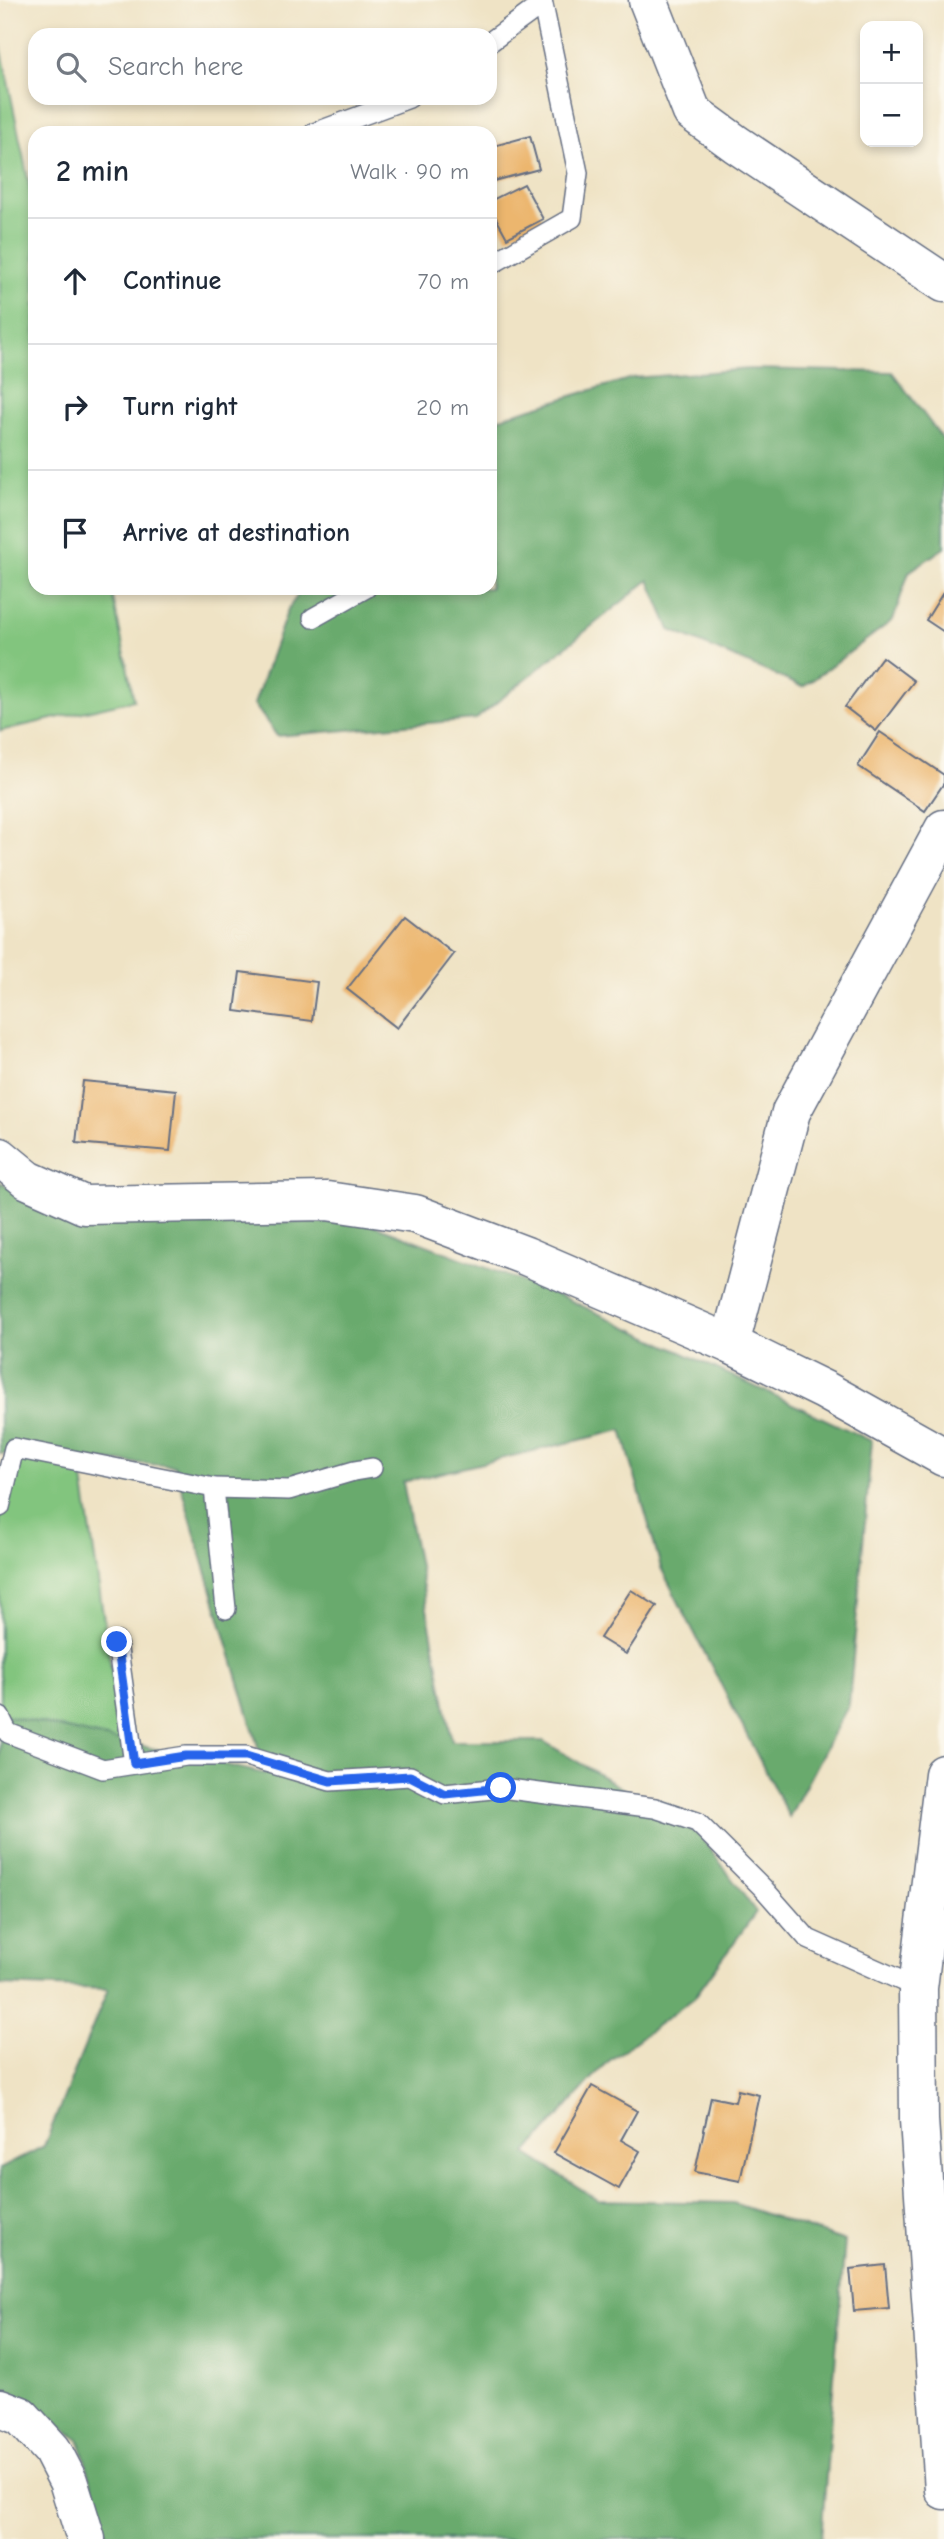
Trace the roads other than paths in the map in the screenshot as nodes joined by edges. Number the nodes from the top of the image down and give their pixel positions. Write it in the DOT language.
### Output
graph roads {
  1 [pos="648,0"];
  2 [pos="542,2"];
  3 [pos="497,37"];
  4 [pos="390,105"];
  5 [pos="333,126"];
  6 [pos="497,261"];
  7 [pos="944,283"];
  8 [pos="354,595"];
  9 [pos="313,618"];
  10 [pos="944,829"];
  11 [pos="0,1157"];
  12 [pos="730,1345"];
  13 [pos="7,1447"];
  14 [pos="944,1457"];
  15 [pos="372,1468"];
  16 [pos="214,1488"];
  17 [pos="0,1507"];
  18 [pos="226,1609"];
  19 [pos="117,1642"];
  20 [pos="0,1717"];
  21 [pos="134,1764"];
  22 [pos="944,1774"];
  23 [pos="931,1988"];
  24 [pos="0,2408"];
  25 [pos="944,2490"];
  26 [pos="86,2539"];
  1 -- 7 [label="street"];
  2 -- 3 [label="lane"];
  2 -- 6 [label="lane"];
  4 -- 5 [label="lane"];
  8 -- 9 [label="lane"];
  10 -- 12 [label="street"];
  11 -- 12 [label="street"];
  12 -- 14 [label="street"];
  13 -- 16 [label="lane"];
  13 -- 17 [label="lane"];
  15 -- 16 [label="lane"];
  16 -- 18 [label="lane"];
  19 -- 21 [label="lane"];
  20 -- 21 [label="lane"];
  21 -- 23 [label="lane"];
  22 -- 23 [label="street"];
  23 -- 25 [label="street"];
  24 -- 26 [label="street"];
}
